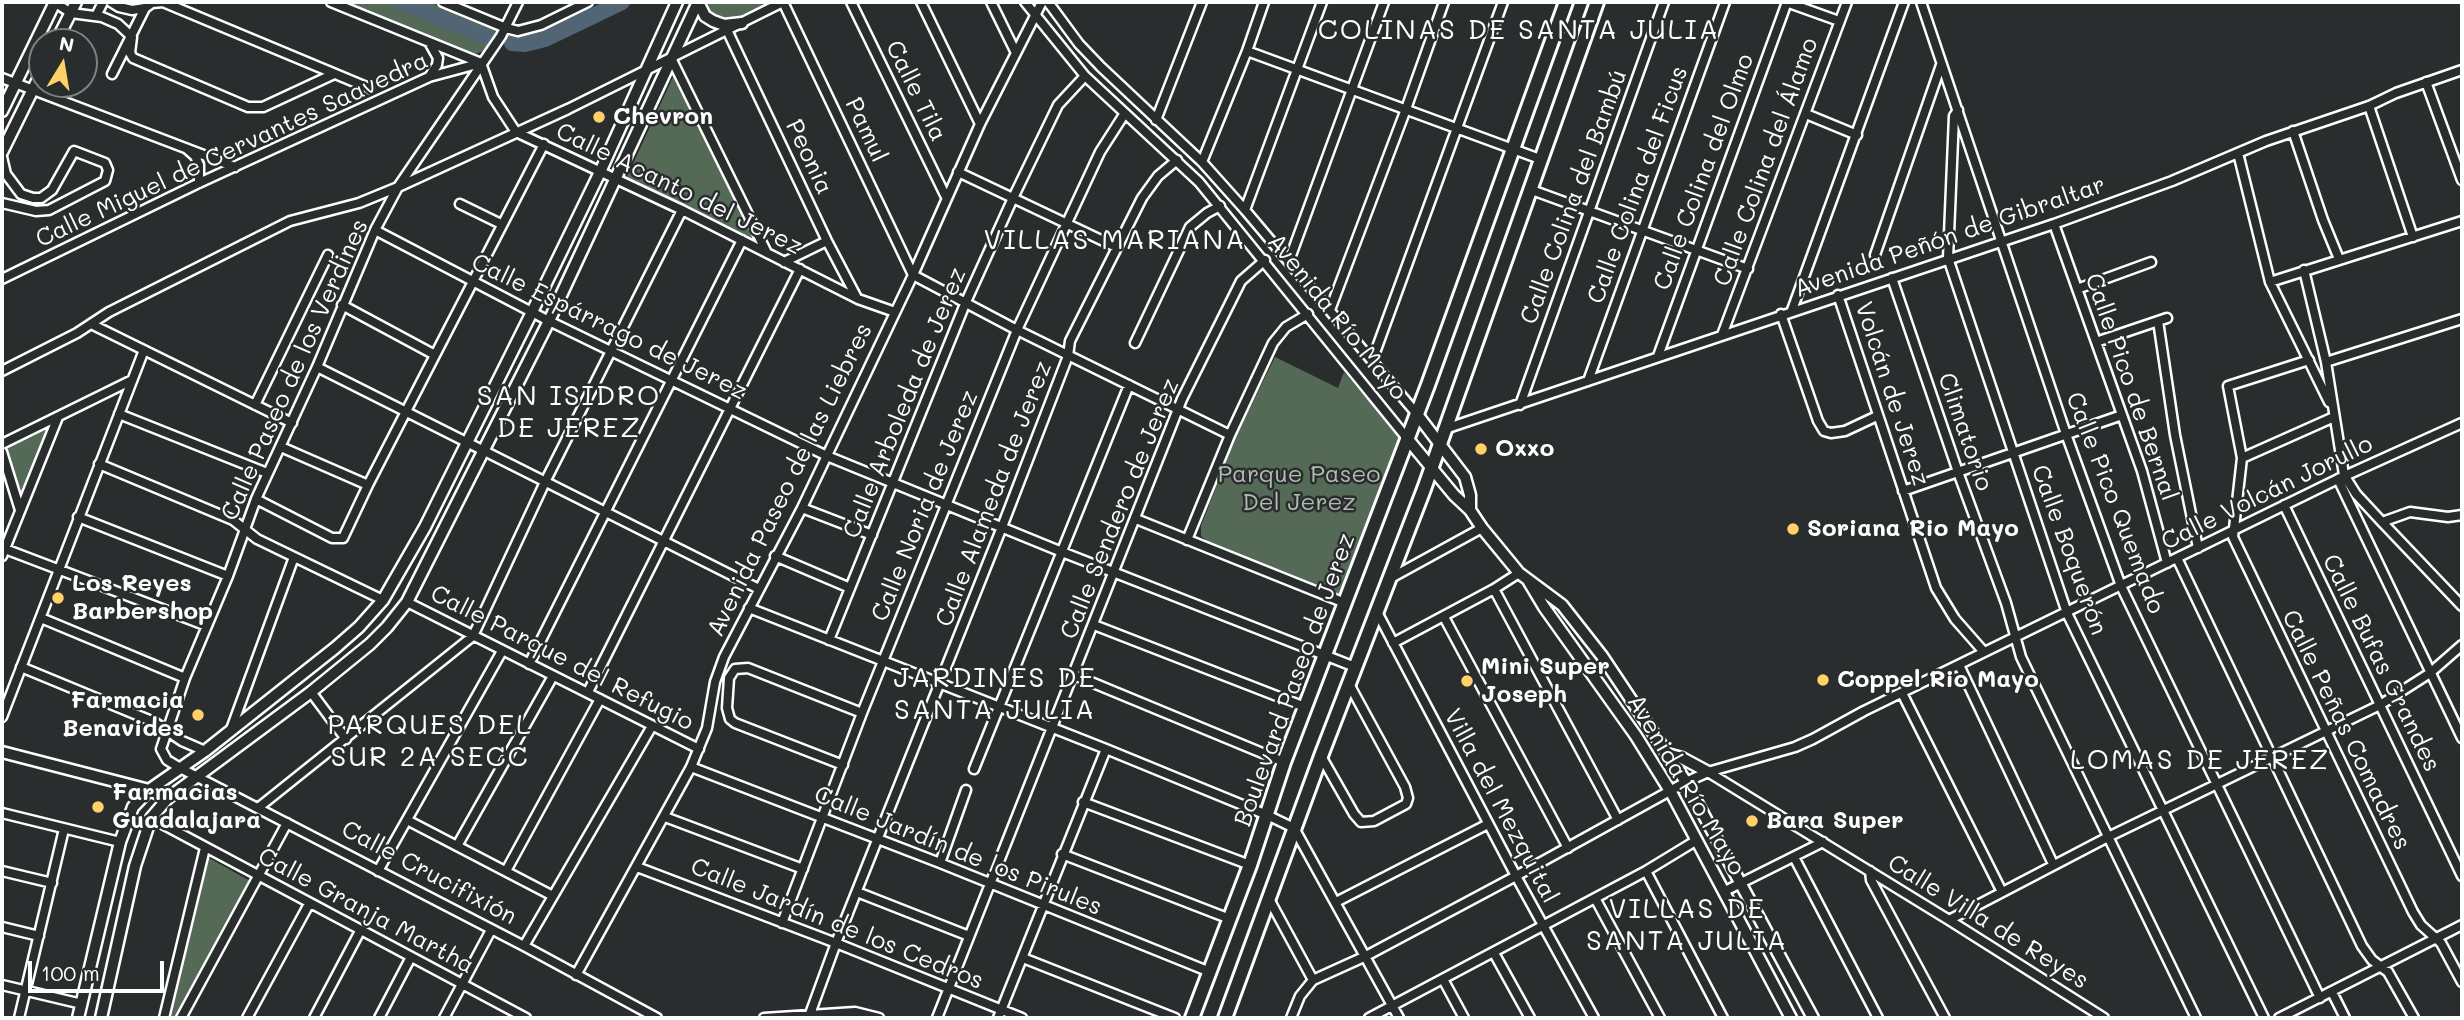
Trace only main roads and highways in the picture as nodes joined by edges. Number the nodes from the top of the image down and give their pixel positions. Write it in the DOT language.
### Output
graph roads {
  1 [pos="1566,2"];
  2 [pos="1597,2"];
  3 [pos="1192,1018"];
  4 [pos="1225,1018"];
  1 -- 3 [label="main road, Boulevard Paseo de Jerez"];
  2 -- 4 [label="main road, Boulevard Paseo de Jerez"];
}
